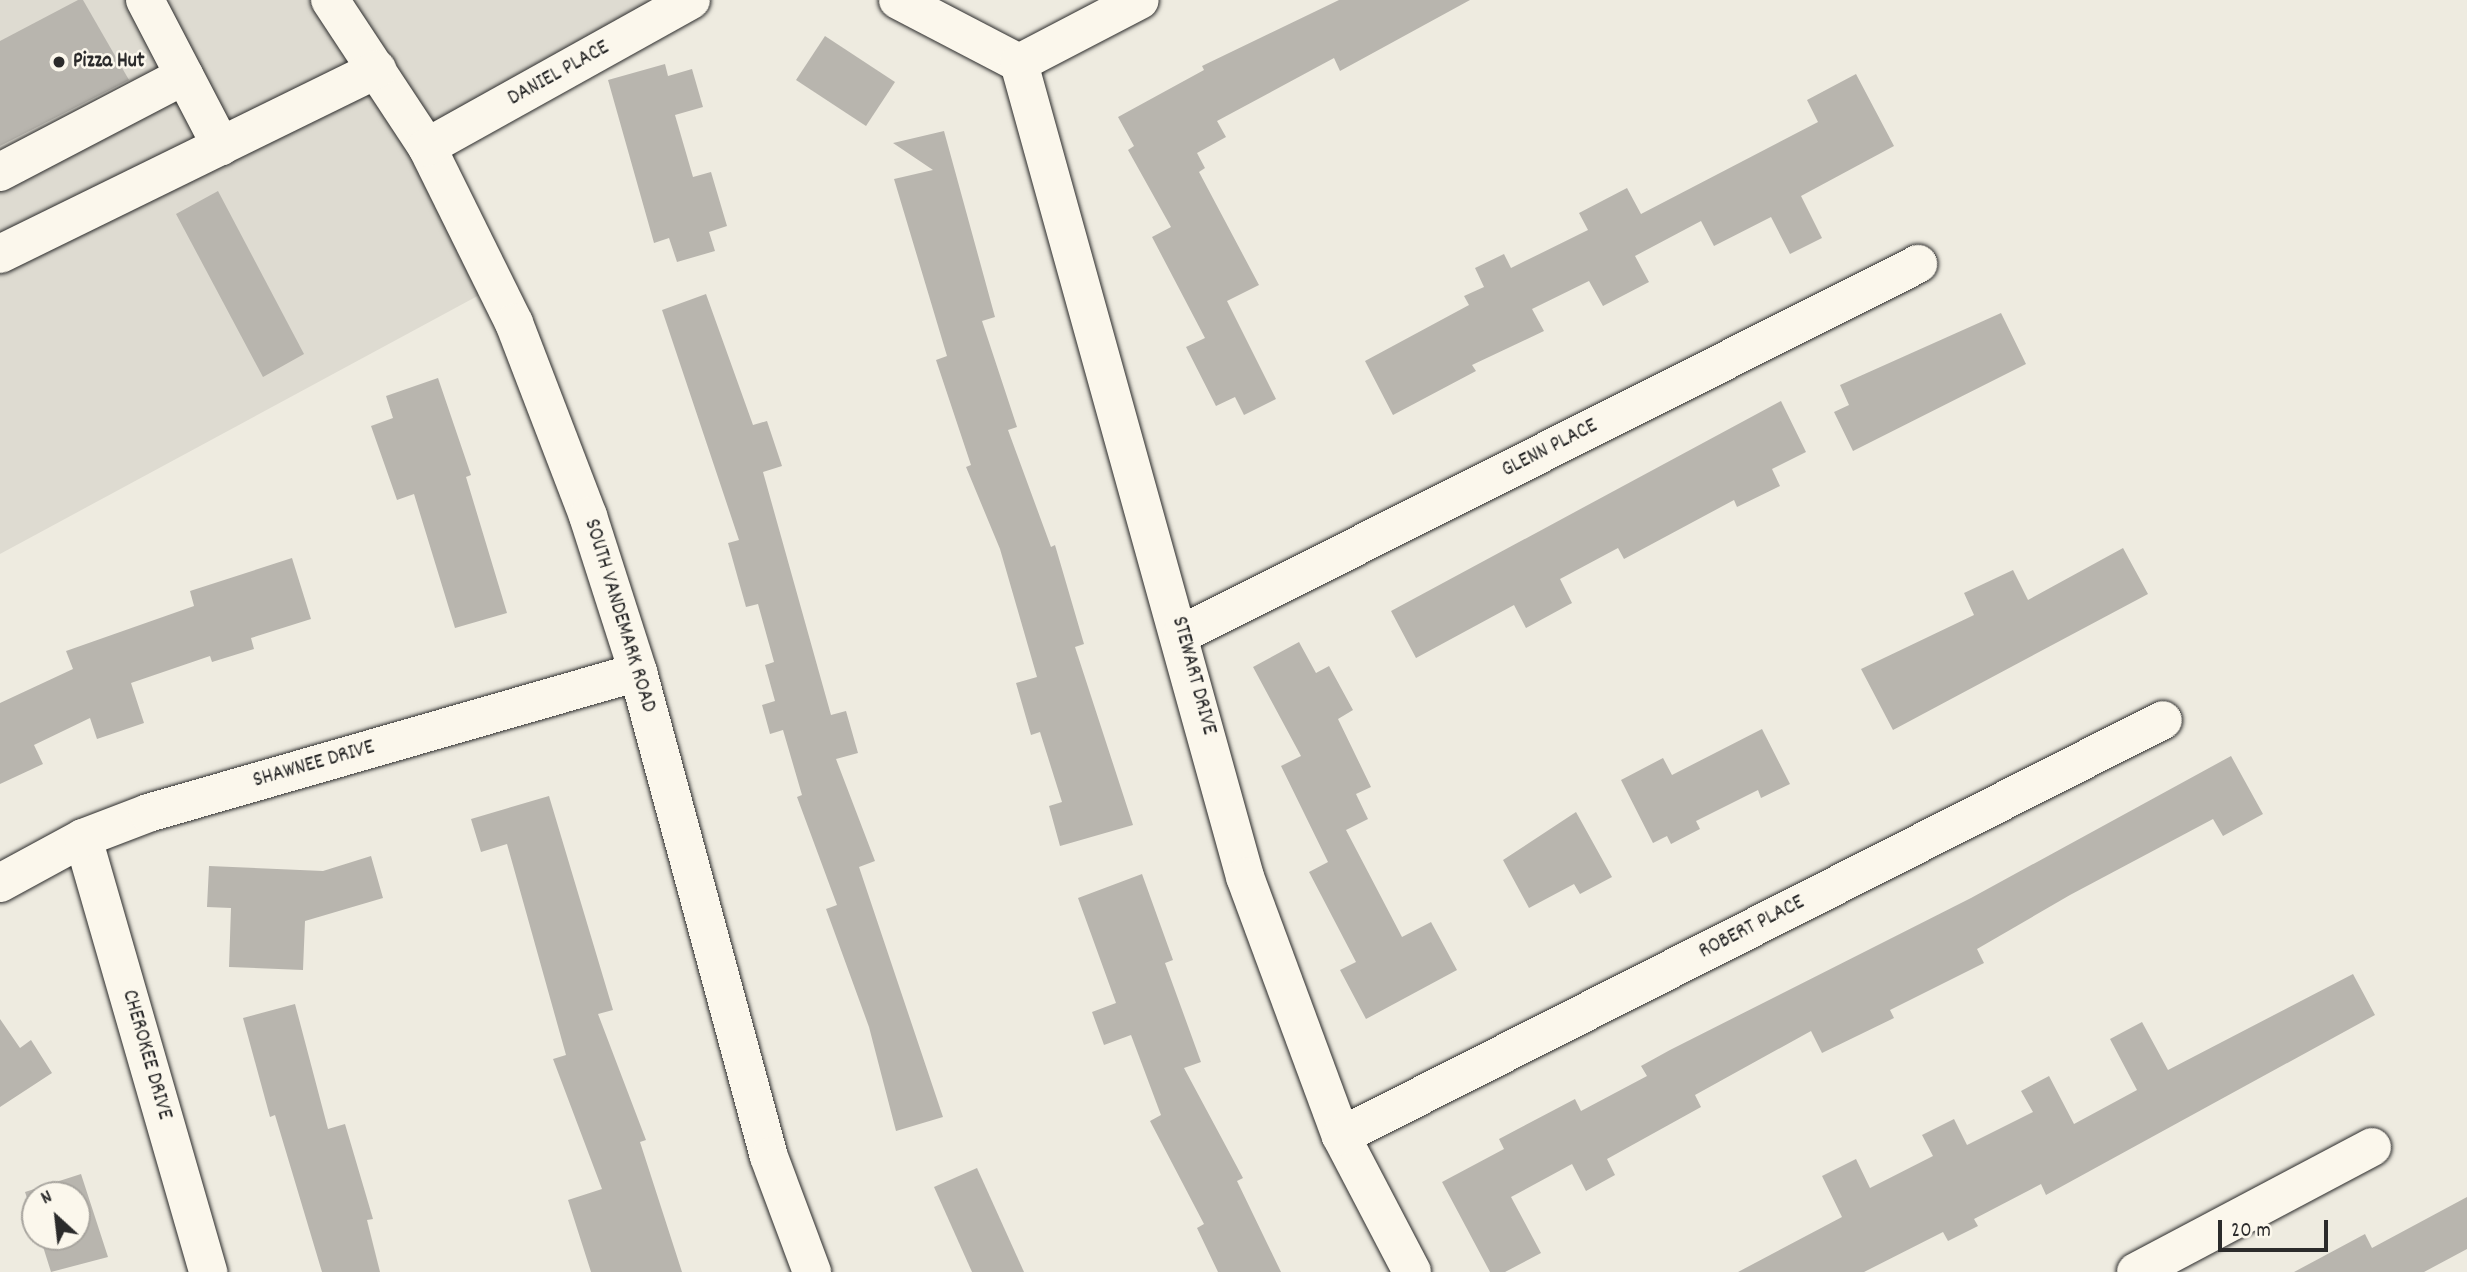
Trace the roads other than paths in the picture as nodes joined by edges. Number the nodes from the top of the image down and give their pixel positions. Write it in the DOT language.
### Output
graph roads {
  1 [pos="145,0"];
  2 [pos="330,0"];
  3 [pos="691,0"];
  4 [pos="898,0"];
  5 [pos="1140,0"];
  6 [pos="1019,63"];
  7 [pos="377,69"];
  8 [pos="184,76"];
  9 [pos="221,146"];
  10 [pos="427,147"];
  11 [pos="0,172"];
  12 [pos="0,254"];
  13 [pos="1918,264"];
  14 [pos="1182,634"];
  15 [pos="638,672"];
  16 [pos="2163,720"];
  17 [pos="83,838"];
  18 [pos="0,883"];
  19 [pos="1341,1136"];
  20 [pos="2372,1147"];
  21 [pos="208,1272"];
  22 [pos="812,1272"];
  23 [pos="1412,1272"];
  24 [pos="2136,1272"];
  1 -- 8 [label="street"];
  2 -- 7 [label="street, SOUTH VANDEMARK ROAD"];
  3 -- 10 [label="street, DANIEL PLACE"];
  4 -- 6 [label="street"];
  5 -- 6 [label="street"];
  6 -- 14 [label="street, STEWART DRIVE"];
  7 -- 9 [label="street"];
  7 -- 10 [label="street, SOUTH VANDEMARK ROAD"];
  8 -- 9 [label="street"];
  8 -- 11 [label="street"];
  9 -- 12 [label="street"];
  10 -- 15 [label="street, SOUTH VANDEMARK ROAD"];
  13 -- 14 [label="street, GLENN PLACE"];
  14 -- 19 [label="street, STEWART DRIVE"];
  15 -- 17 [label="street, SHAWNEE DRIVE"];
  15 -- 22 [label="street, SOUTH VANDEMARK ROAD"];
  16 -- 19 [label="street, ROBERT PLACE"];
  17 -- 18 [label="street, SHAWNEE DRIVE"];
  17 -- 21 [label="street, CHEROKEE DRIVE"];
  19 -- 23 [label="street, STEWART DRIVE"];
  20 -- 24 [label="street"];
}
